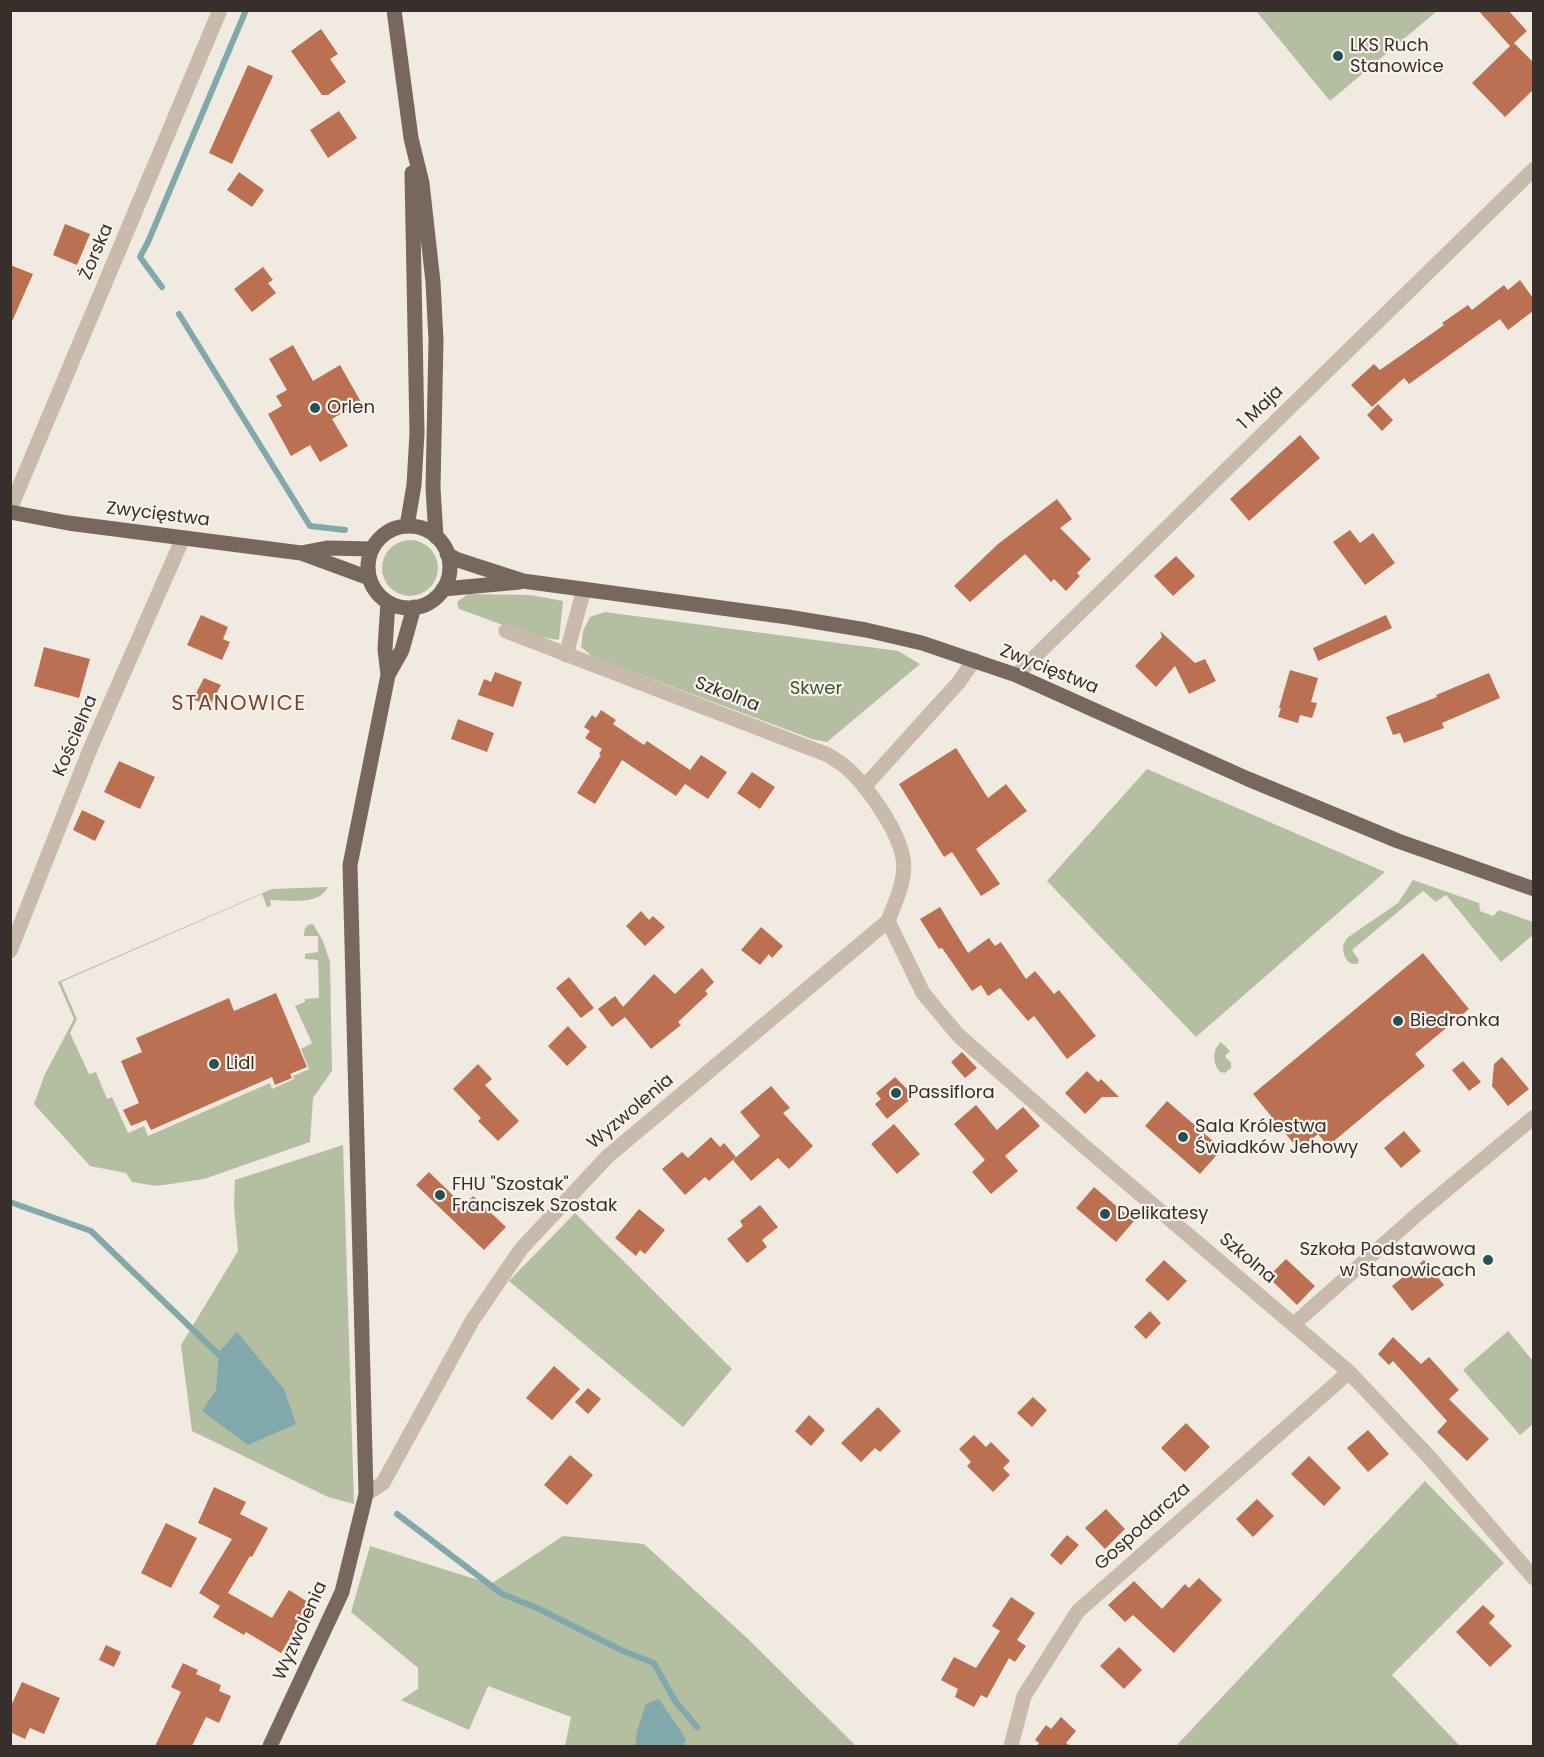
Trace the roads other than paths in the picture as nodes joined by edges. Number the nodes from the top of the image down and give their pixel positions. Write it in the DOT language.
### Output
graph roads {
  1 [pos="220,10"];
  2 [pos="394,10"];
  3 [pos="411,138"];
  4 [pos="1533,169"];
  5 [pos="10,511"];
  6 [pos="406,526"];
  7 [pos="436,537"];
  8 [pos="183,538"];
  9 [pos="372,549"];
  10 [pos="301,553"];
  11 [pos="447,554"];
  12 [pos="369,578"];
  13 [pos="523,581"];
  14 [pos="443,589"];
  15 [pos="584,589"];
  16 [pos="388,602"];
  17 [pos="414,607"];
  18 [pos="506,631"];
  19 [pos="566,655"];
  20 [pos="974,660"];
  21 [pos="388,675"];
  22 [pos="1016,675"];
  23 [pos="864,787"];
  24 [pos="1533,889"];
  25 [pos="888,921"];
  26 [pos="10,951"];
  27 [pos="1533,1117"];
  28 [pos="1294,1324"];
  29 [pos="1349,1372"];
  30 [pos="366,1494"];
  31 [pos="1533,1578"];
  32 [pos="270,1746"];
  33 [pos="1011,1746"];
  1 -- 5 [label="street, Żorska"];
  2 -- 3 [label="main road"];
  3 -- 6 [label="main road"];
  3 -- 7 [label="main road"];
  4 -- 22 [label="street, 1 Maja"];
  5 -- 8 [label="main road, Zwycięstwa"];
  6 -- 7 [label="main road"];
  6 -- 9 [label="main road"];
  7 -- 11 [label="main road"];
  8 -- 10 [label="main road, Zwycięstwa"];
  8 -- 26 [label="street, Kościelna"];
  9 -- 10 [label="main road, Zwycięstwa"];
  9 -- 12 [label="main road"];
  10 -- 12 [label="main road, Zwycięstwa"];
  11 -- 13 [label="main road, Zwycięstwa"];
  11 -- 14 [label="main road"];
  12 -- 16 [label="main road"];
  13 -- 14 [label="main road, Zwycięstwa"];
  13 -- 15 [label="main road, Zwycięstwa"];
  14 -- 17 [label="main road"];
  15 -- 19 [label="street"];
  15 -- 20 [label="main road, Zwycięstwa"];
  16 -- 17 [label="main road"];
  16 -- 21 [label="main road, Wyzwolenia"];
  17 -- 21 [label="main road, Wyzwolenia"];
  18 -- 19 [label="street, Szkolna"];
  19 -- 23 [label="street, Szkolna"];
  20 -- 22 [label="main road, Zwycięstwa"];
  20 -- 23 [label="street"];
  21 -- 30 [label="main road, Wyzwolenia"];
  22 -- 24 [label="main road, Zwycięstwa"];
  23 -- 25 [label="street, Wyzwolenia"];
  25 -- 28 [label="street, Szkolna"];
  25 -- 30 [label="street, Wyzwolenia"];
  27 -- 28 [label="street"];
  28 -- 29 [label="street, Szkolna"];
  29 -- 31 [label="street, Szkolna"];
  29 -- 33 [label="street, Gospodarcza"];
  30 -- 32 [label="main road, Wyzwolenia"];
}
